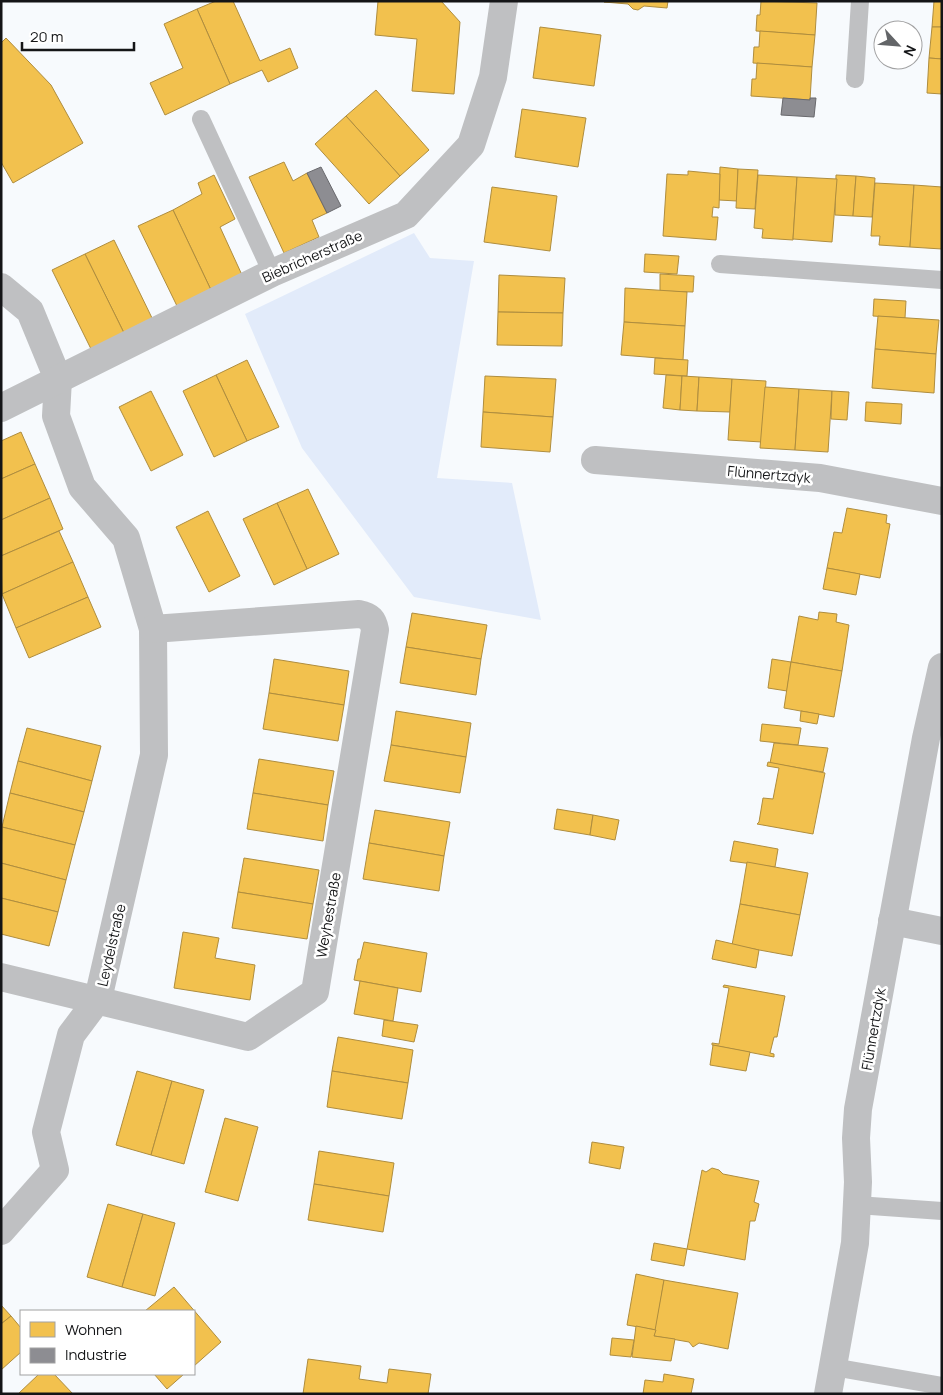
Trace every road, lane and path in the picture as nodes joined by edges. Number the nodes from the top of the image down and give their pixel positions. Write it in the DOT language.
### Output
graph roads {
  1 [pos="504,1"];
  2 [pos="860,1"];
  3 [pos="855,78"];
  4 [pos="201,119"];
  5 [pos="720,264"];
  6 [pos="272,274"];
  7 [pos="942,280"];
  8 [pos="1,286"];
  9 [pos="58,379"];
  10 [pos="1,408"];
  11 [pos="595,460"];
  12 [pos="942,501"];
  13 [pos="153,629"];
  14 [pos="942,668"];
  15 [pos="892,921"];
  16 [pos="942,931"];
  17 [pos="1,977"];
  18 [pos="98,1000"];
  19 [pos="857,1206"];
  20 [pos="942,1211"];
  21 [pos="1,1230"];
  22 [pos="833,1367"];
  23 [pos="942,1386"];
  24 [pos="828,1394"];
  1 -- 6 [label="street, Biebricherstraße"];
  2 -- 3 [label="lane"];
  4 -- 6 [label="lane"];
  5 -- 7 [label="lane"];
  6 -- 9 [label="street, Biebricherstraße"];
  8 -- 9 [label="street, Leydelstraße"];
  9 -- 10 [label="street, Biebricherstraße"];
  9 -- 13 [label="street, Leydelstraße"];
  11 -- 12 [label="street, Flünnertzdyk"];
  13 -- 18 [label="street, Leydelstraße"];
  13 -- 18 [label="street, Weyhestraße"];
  14 -- 15 [label="street, Flünnertzdyk"];
  15 -- 16 [label="street"];
  15 -- 19 [label="street, Flünnertzdyk"];
  17 -- 18 [label="street, Weyhestraße"];
  18 -- 21 [label="street, Leydelstraße"];
  19 -- 20 [label="lane"];
  19 -- 22 [label="street, Flünnertzdyk"];
  22 -- 23 [label="lane"];
  22 -- 24 [label="street, Flünnertzdyk"];
}
